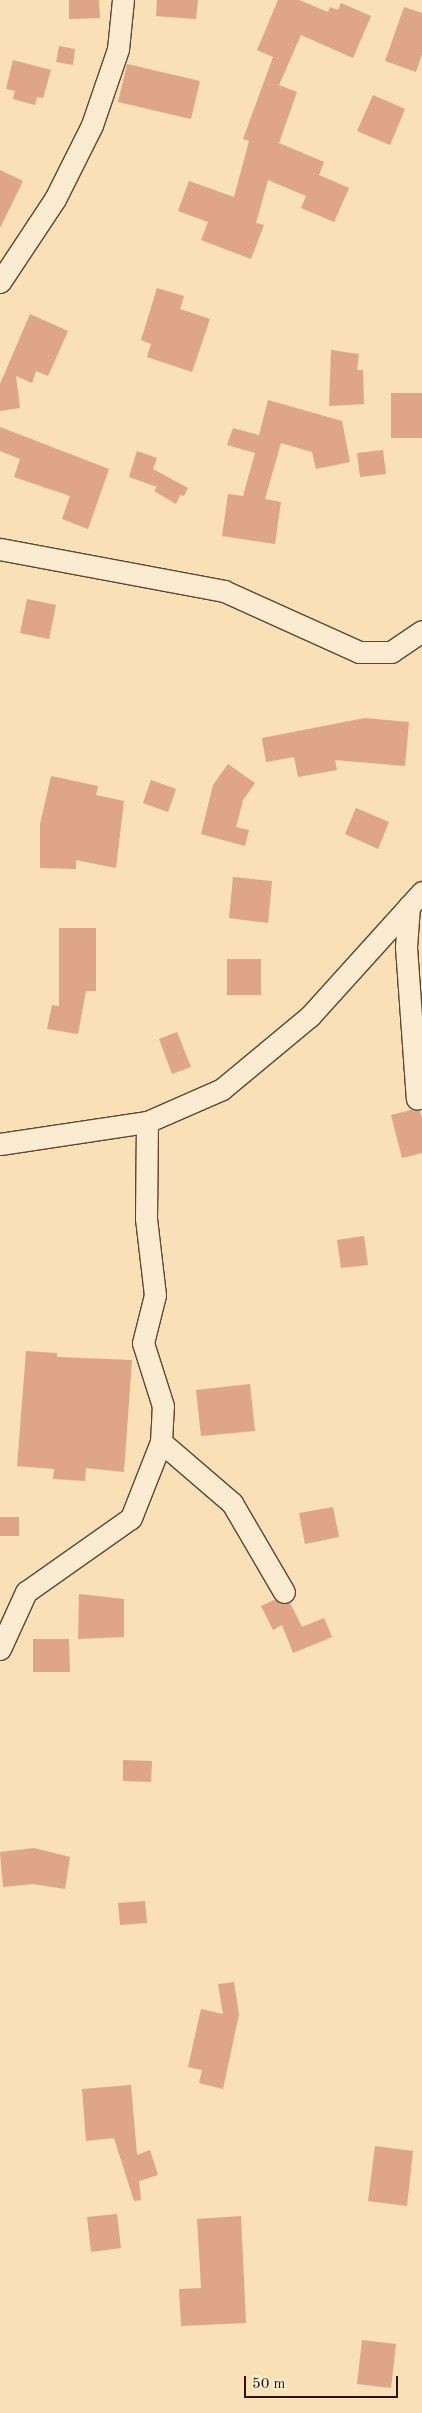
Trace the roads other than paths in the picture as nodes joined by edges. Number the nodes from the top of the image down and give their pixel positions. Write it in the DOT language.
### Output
graph roads {
  1 [pos="123,0"];
  2 [pos="0,282"];
  3 [pos="0,549"];
  4 [pos="422,631"];
  5 [pos="415,899"];
  6 [pos="417,1099"];
  7 [pos="147,1122"];
  8 [pos="0,1144"];
  9 [pos="161,1442"];
  10 [pos="284,1592"];
  11 [pos="0,1649"];
  1 -- 2 [label="street"];
  3 -- 4 [label="street"];
  5 -- 6 [label="street"];
  5 -- 7 [label="street"];
  7 -- 8 [label="street"];
  7 -- 9 [label="street"];
  9 -- 10 [label="street"];
  9 -- 11 [label="street"];
}
